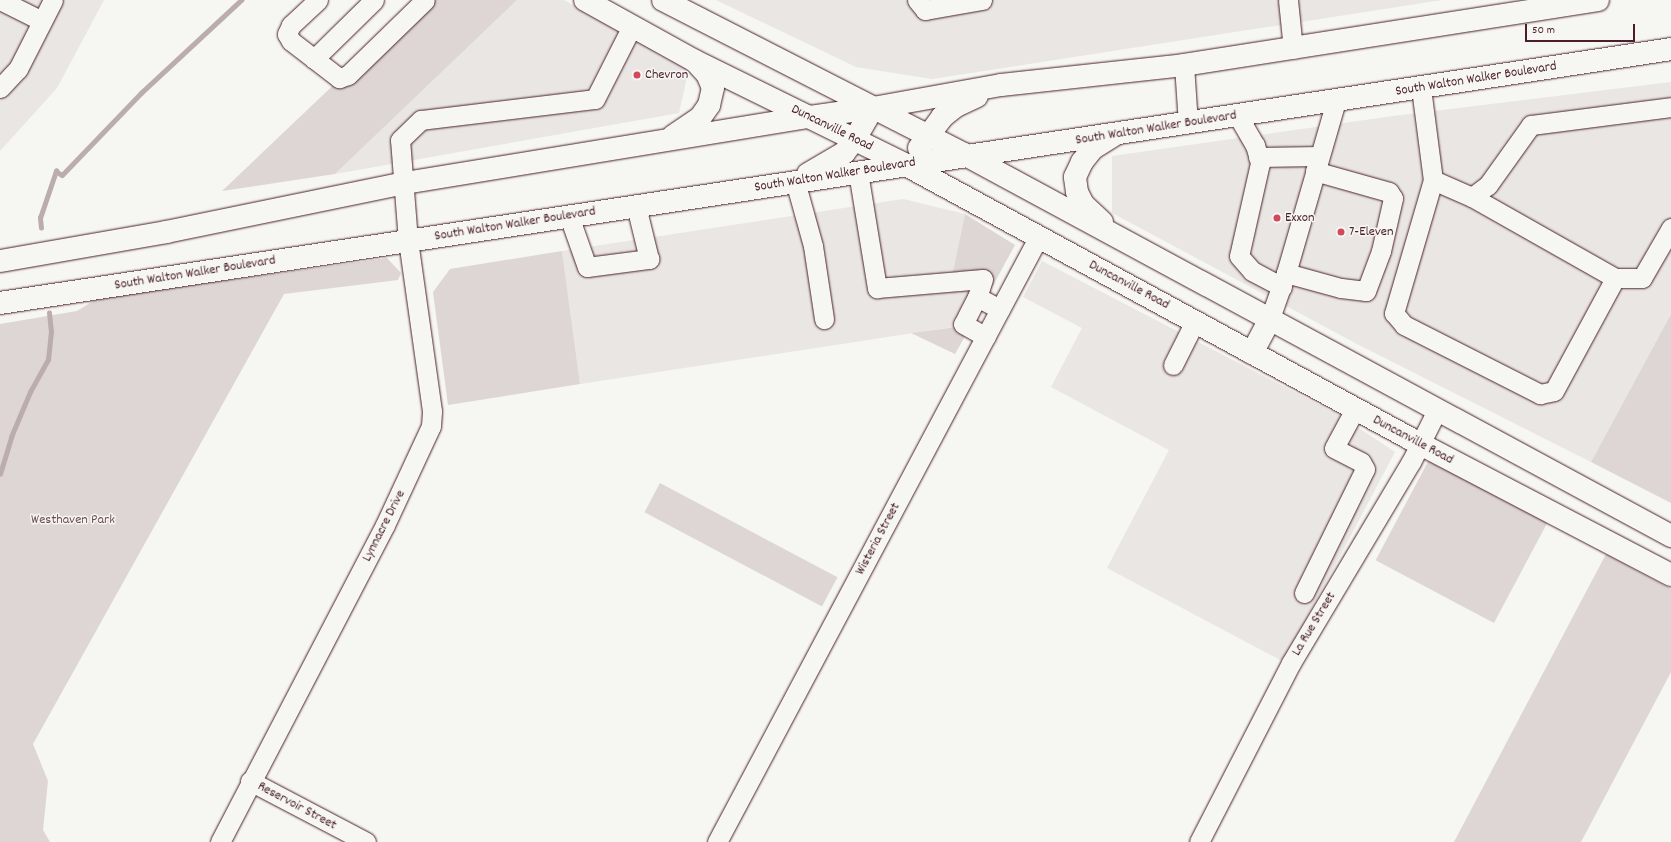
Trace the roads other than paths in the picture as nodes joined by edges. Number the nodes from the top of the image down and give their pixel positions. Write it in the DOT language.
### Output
graph roads {
  1 [pos="0,0"];
  2 [pos="53,0"];
  3 [pos="318,0"];
  4 [pos="374,0"];
  5 [pos="425,0"];
  6 [pos="585,0"];
  7 [pos="663,0"];
  8 [pos="917,0"];
  9 [pos="977,0"];
  10 [pos="1288,0"];
  11 [pos="1598,0"];
  12 [pos="42,21"];
  13 [pos="632,26"];
  14 [pos="1293,49"];
  15 [pos="1671,49"];
  16 [pos="314,59"];
  17 [pos="695,61"];
  18 [pos="1184,65"];
  19 [pos="1001,85"];
  20 [pos="0,88"];
  21 [pos="1421,88"];
  22 [pos="1336,101"];
  23 [pos="873,108"];
  24 [pos="1671,108"];
  25 [pos="810,116"];
  26 [pos="1238,116"];
  27 [pos="1188,123"];
  28 [pos="1116,134"];
  29 [pos="927,136"];
  30 [pos="855,139"];
  31 [pos="667,140"];
  32 [pos="964,154"];
  33 [pos="1258,157"];
  34 [pos="1317,163"];
  35 [pos="906,165"];
  36 [pos="858,172"];
  37 [pos="1433,180"];
  38 [pos="795,181"];
  39 [pos="405,183"];
  40 [pos="1472,197"];
  41 [pos="636,206"];
  42 [pos="569,216"];
  43 [pos="1671,228"];
  44 [pos="1039,236"];
  45 [pos="1117,237"];
  46 [pos="408,241"];
  47 [pos="0,261"];
  48 [pos="1615,278"];
  49 [pos="1284,280"];
  50 [pos="977,297"];
  51 [pos="0,303"];
  52 [pos="1000,309"];
  53 [pos="824,319"];
  54 [pos="1195,321"];
  55 [pos="1269,321"];
  56 [pos="986,337"];
  57 [pos="1252,353"];
  58 [pos="1173,365"];
  59 [pos="1355,409"];
  60 [pos="1437,410"];
  61 [pos="1420,444"];
  62 [pos="1671,536"];
  63 [pos="1671,575"];
  64 [pos="1304,593"];
  65 [pos="250,781"];
  66 [pos="220,842"];
  67 [pos="366,842"];
  68 [pos="717,842"];
  69 [pos="1199,842"];
  1 -- 12 [label="street"];
  2 -- 12 [label="street"];
  3 -- 16 [label="street"];
  4 -- 16 [label="street"];
  5 -- 16 [label="street"];
  6 -- 13 [label="main road, Duncanville Road"];
  7 -- 23 [label="main road"];
  8 -- 9 [label="street"];
  10 -- 14 [label="street"];
  11 -- 14 [label="main road"];
  12 -- 20 [label="street"];
  13 -- 17 [label="main road, Duncanville Road"];
  13 -- 39 [label="street, Lynnacre Drive"];
  14 -- 18 [label="main road"];
  15 -- 21 [label="main road, South Walton Walker Boulevard"];
  17 -- 25 [label="main road, Duncanville Road"];
  17 -- 31 [label="main road"];
  18 -- 19 [label="main road"];
  18 -- 27 [label="street"];
  19 -- 23 [label="main road"];
  19 -- 29 [label="main road"];
  21 -- 22 [label="main road, South Walton Walker Boulevard"];
  21 -- 37 [label="street"];
  22 -- 26 [label="main road, South Walton Walker Boulevard"];
  22 -- 34 [label="street"];
  23 -- 25 [label="main road"];
  23 -- 29 [label="main road"];
  23 -- 30 [label="main road"];
  24 -- 40 [label="street"];
  25 -- 30 [label="main road, Duncanville Road"];
  25 -- 31 [label="main road"];
  26 -- 27 [label="main road, South Walton Walker Boulevard"];
  26 -- 33 [label="street"];
  27 -- 28 [label="main road, South Walton Walker Boulevard"];
  28 -- 32 [label="main road, South Walton Walker Boulevard"];
  28 -- 45 [label="main road"];
  29 -- 32 [label="main road"];
  29 -- 35 [label="main road"];
  30 -- 35 [label="main road, Duncanville Road"];
  30 -- 38 [label="main road"];
  31 -- 39 [label="main road"];
  32 -- 35 [label="main road, South Walton Walker Boulevard"];
  32 -- 45 [label="main road"];
  33 -- 34 [label="street"];
  33 -- 49 [label="street"];
  34 -- 49 [label="street"];
  34 -- 49 [label="street"];
  35 -- 36 [label="main road, South Walton Walker Boulevard"];
  35 -- 44 [label="main road, Duncanville Road"];
  36 -- 38 [label="main road, South Walton Walker Boulevard"];
  36 -- 50 [label="street"];
  37 -- 40 [label="street"];
  37 -- 48 [label="street"];
  38 -- 41 [label="main road, South Walton Walker Boulevard"];
  38 -- 53 [label="street"];
  39 -- 46 [label="street, Lynnacre Drive"];
  39 -- 47 [label="main road"];
  40 -- 48 [label="street"];
  41 -- 42 [label="main road, South Walton Walker Boulevard"];
  41 -- 42 [label="street"];
  42 -- 46 [label="main road, South Walton Walker Boulevard"];
  43 -- 48 [label="street"];
  44 -- 52 [label="street, Wisteria Street"];
  44 -- 54 [label="main road, Duncanville Road"];
  45 -- 55 [label="main road"];
  46 -- 51 [label="main road, South Walton Walker Boulevard"];
  46 -- 65 [label="street, Lynnacre Drive"];
  49 -- 55 [label="street"];
  50 -- 52 [label="street"];
  50 -- 56 [label="street"];
  52 -- 56 [label="street, Wisteria Street"];
  54 -- 57 [label="main road, Duncanville Road"];
  54 -- 58 [label="street"];
  55 -- 57 [label="main road"];
  55 -- 60 [label="main road"];
  56 -- 68 [label="street, Wisteria Street"];
  57 -- 59 [label="main road, Duncanville Road"];
  59 -- 61 [label="main road, Duncanville Road"];
  59 -- 64 [label="street"];
  60 -- 61 [label="street, La Rue Street"];
  60 -- 62 [label="main road"];
  61 -- 63 [label="main road, Duncanville Road"];
  61 -- 69 [label="street, La Rue Street"];
  65 -- 66 [label="street, Lynnacre Drive"];
  65 -- 67 [label="street, Reservoir Street"];
}
